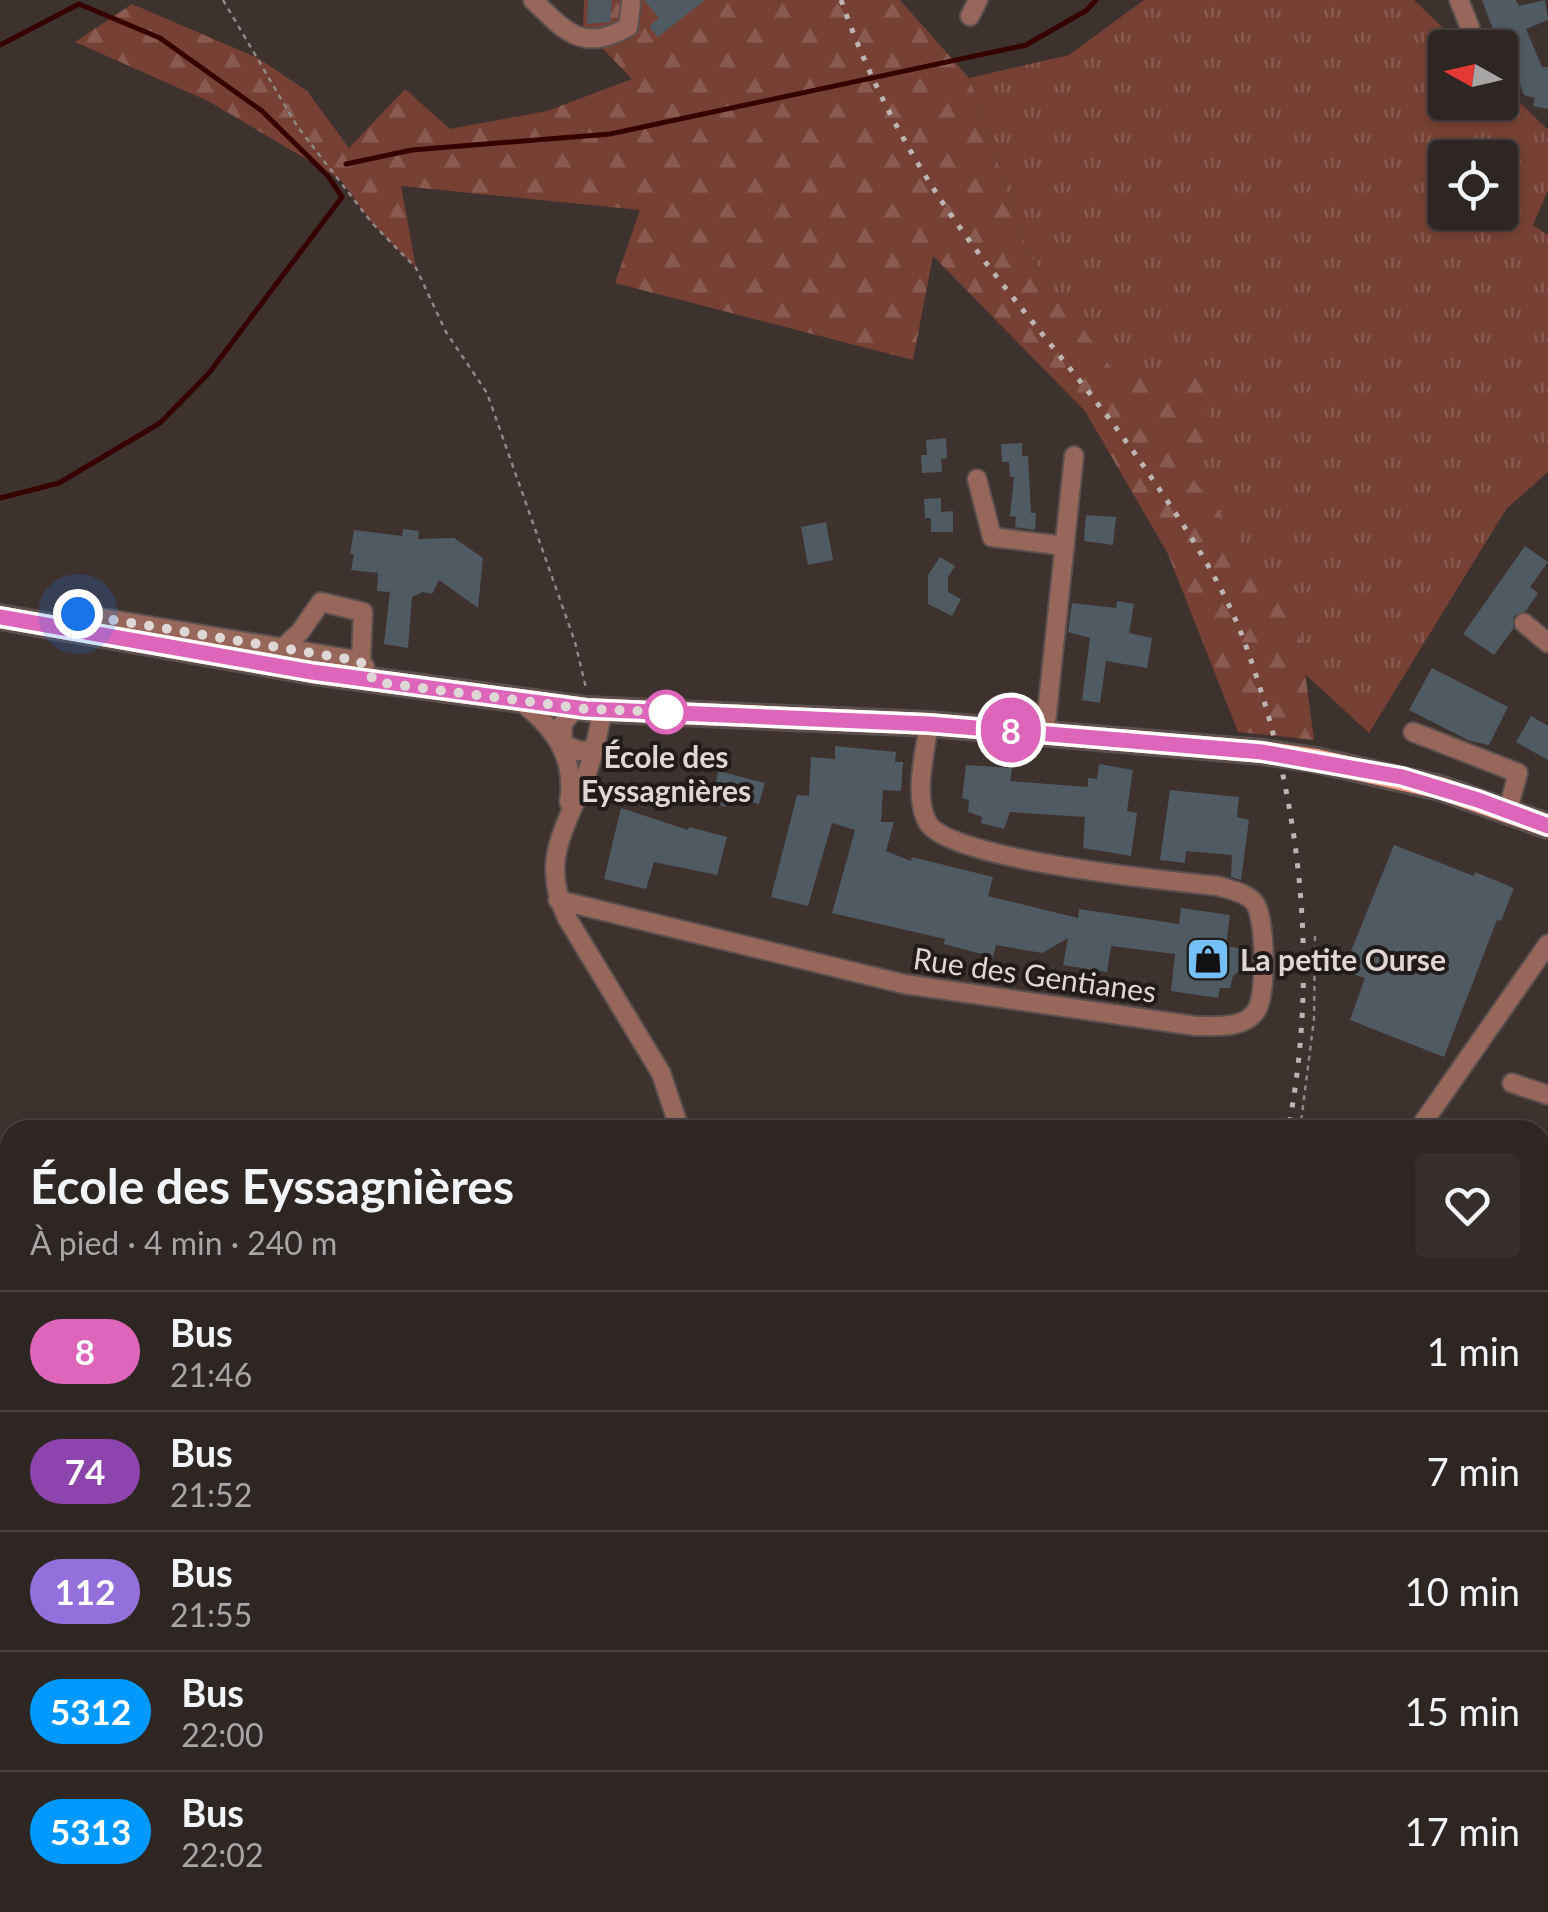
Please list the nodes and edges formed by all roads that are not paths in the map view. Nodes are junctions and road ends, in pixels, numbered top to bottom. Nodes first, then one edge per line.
1 (533, 0) edge
2 (1460, 0) edge
3 (632, 4) dead end
4 (1470, 28) dead end
5 (1074, 456) dead end
6 (976, 479) dead end
7 (1064, 546) junction
8 (0, 617) edge
9 (1524, 623) dead end
10 (1548, 643) edge
11 (274, 657) junction
12 (360, 661) junction
13 (375, 682) junction
14 (520, 702) junction
15 (588, 709) junction
16 (929, 724) junction
17 (1046, 732) junction
18 (1413, 732) dead end
19 (562, 744) junction
20 (593, 750) junction
21 (1508, 810) junction
22 (567, 816) junction
23 (1548, 826) edge
24 (558, 900) junction
25 (1548, 944) edge
26 (1512, 1083) dead end
27 (1548, 1095) edge
28 (677, 1120) edge
29 (1425, 1120) edge

1 - 3 street
2 - 4 street
5 - 7 street
6 - 7 street
7 - 17 street
8 - 11 main road
9 - 10 street
11 - 12 street
11 - 12 street
11 - 13 main road
12 - 13 street
13 - 14 main road
14 - 15 main road
14 - 19 street
15 - 16 main road
15 - 19 street
15 - 20 street
16 - 17 main road
16 - 24 street, Rue des Gentianes
17 - 21 main road, bridge
18 - 21 street
19 - 20 street
19 - 22 street
20 - 22 street
21 - 23 main road
22 - 24 street
24 - 28 street
25 - 29 street
26 - 27 street

